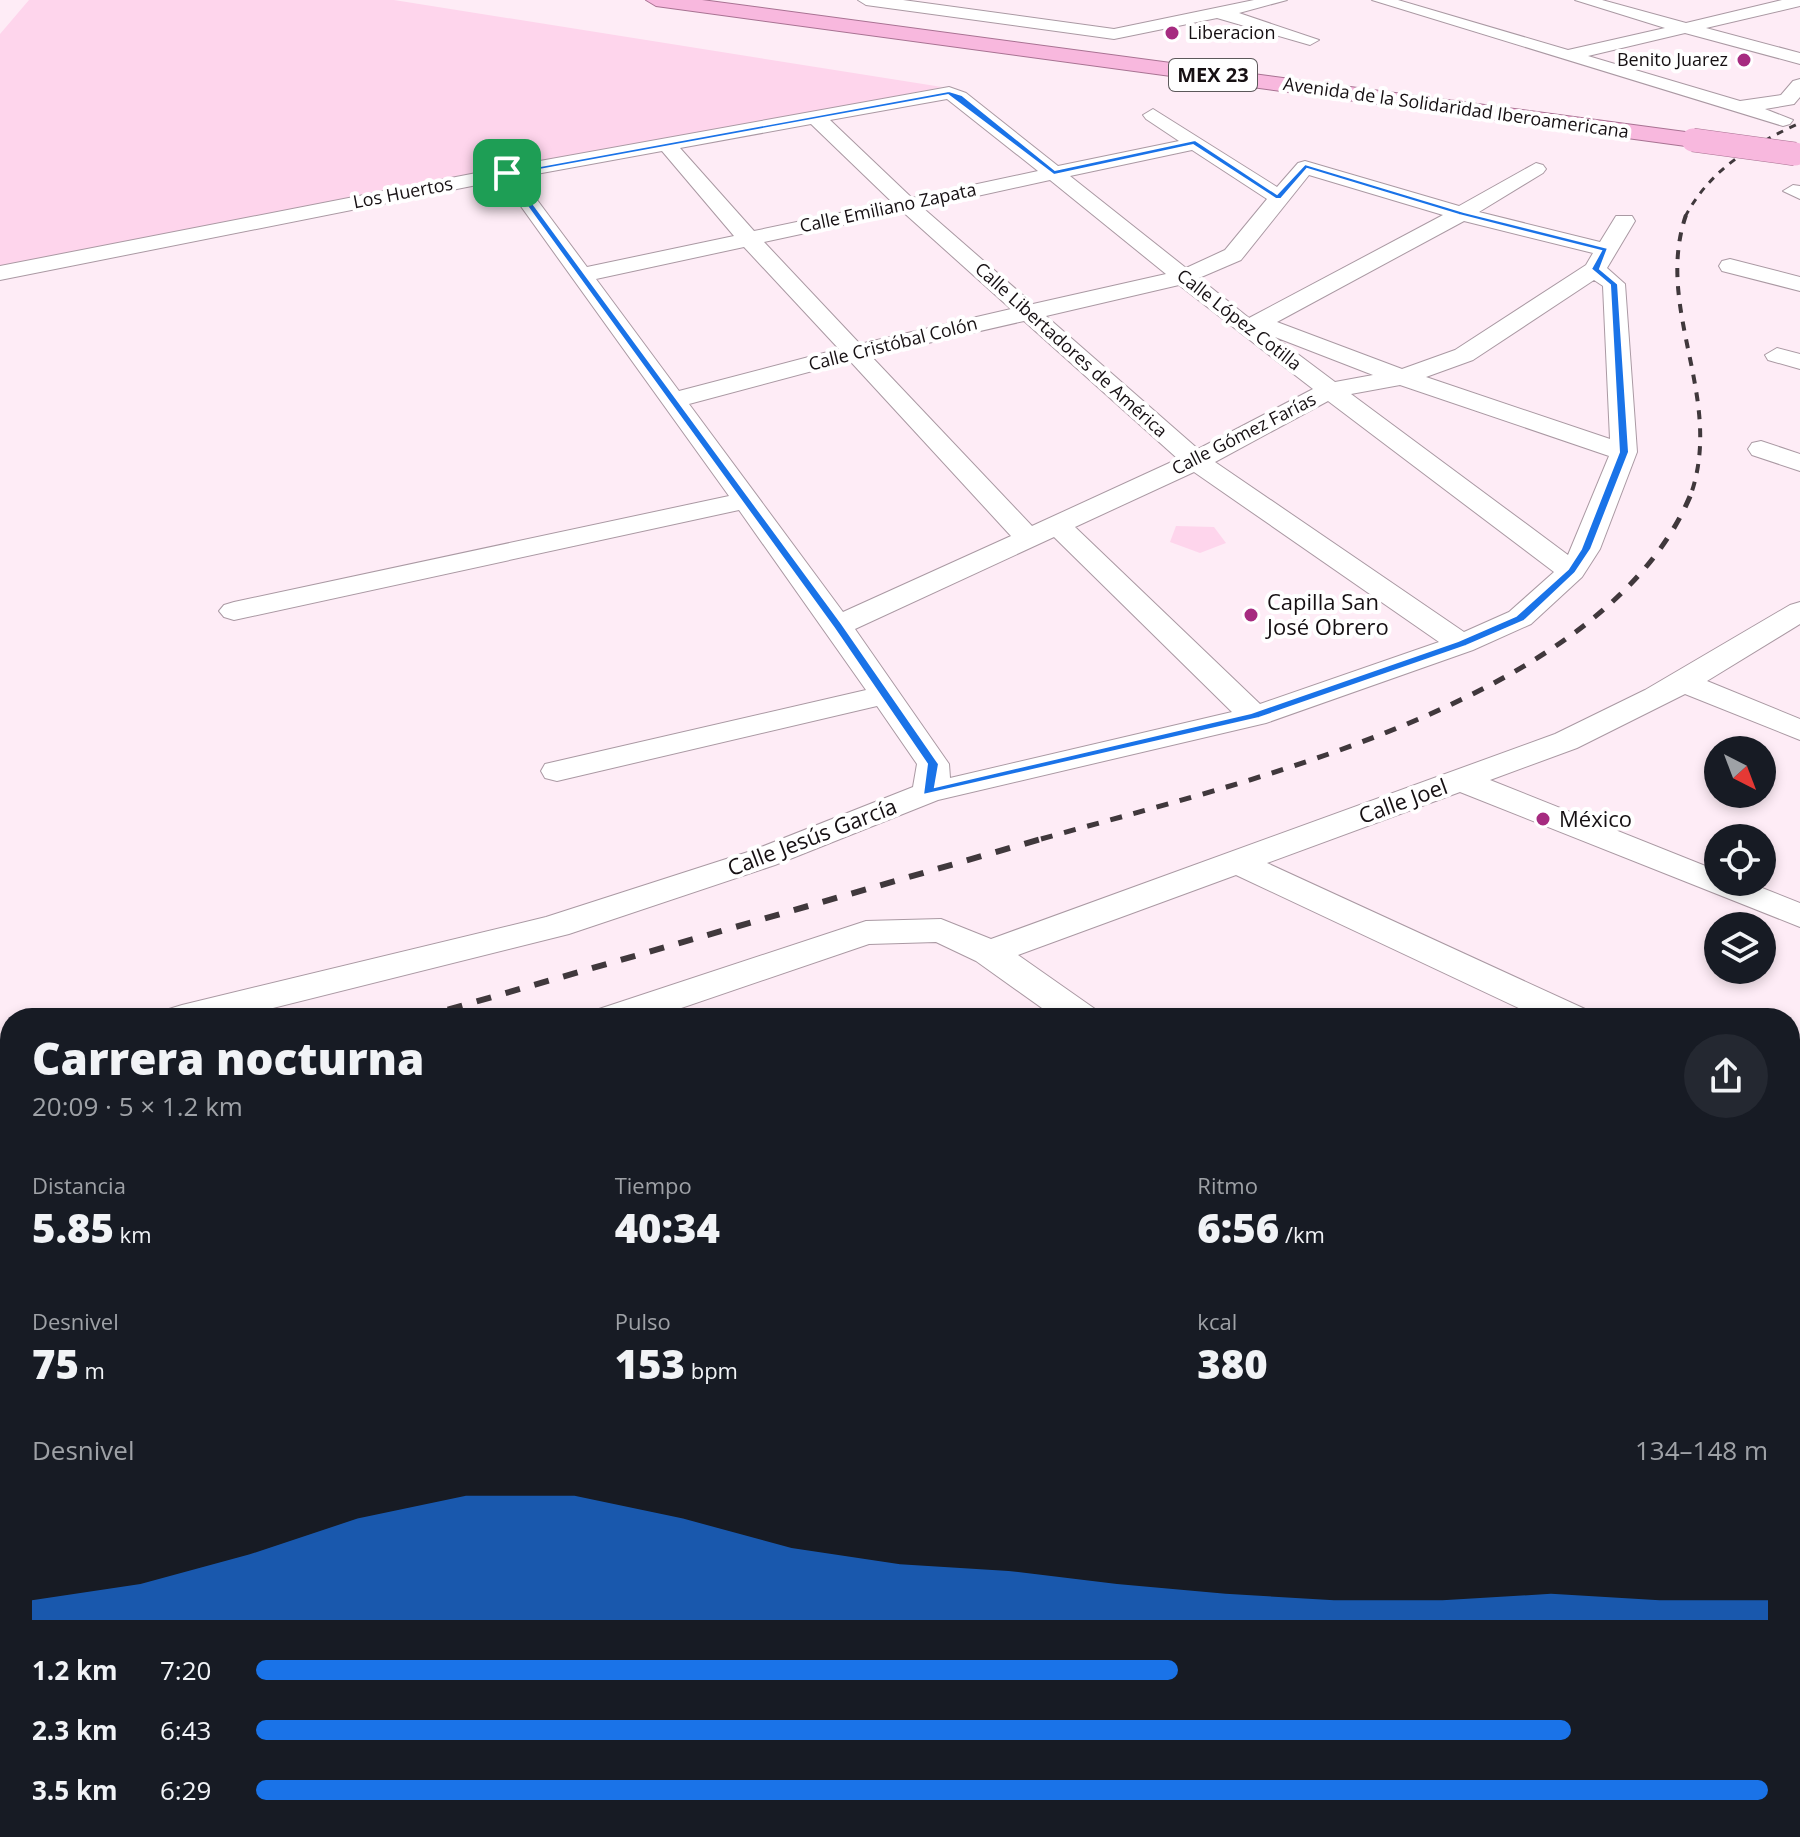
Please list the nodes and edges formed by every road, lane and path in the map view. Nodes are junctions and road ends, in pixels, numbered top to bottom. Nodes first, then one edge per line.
1 (656, 0) edge
2 (866, 0) edge
3 (992, 0) edge
4 (1279, 0) edge
5 (1380, 0) edge
6 (1583, 0) edge
7 (1794, 2) edge
8 (1182, 3) dead end
9 (948, 12) junction
10 (1217, 13) junction
11 (1685, 30) junction
12 (1310, 40) dead end
13 (1569, 55) junction
14 (1800, 59) edge
15 (1800, 85) edge
16 (949, 93) joint
17 (1742, 106) junction
18 (1153, 115) dead end
19 (815, 117) junction
20 (1783, 120) dead end
21 (1195, 143) junction
22 (668, 146) junction
23 (1797, 154) edge
24 (1536, 169) dead end
25 (507, 173) junction
26 (1054, 173) junction
27 (1278, 197) junction
28 (906, 204) junction
29 (1461, 214) junction
30 (1624, 221) dead end
31 (749, 239) junction
32 (1600, 260) junction
33 (1730, 266) dead end
34 (0, 273) edge
35 (582, 275) junction
36 (1184, 277) junction
37 (1800, 284) edge
38 (1028, 311) junction
39 (1252, 325) junction
40 (856, 352) junction
41 (1402, 377) junction
42 (1330, 390) junction
43 (674, 400) junction
44 (1761, 449) dead end
45 (1624, 452) junction
46 (1196, 461) junction
47 (1800, 463) edge
48 (744, 501) junction
49 (1056, 524) junction
50 (1027, 537) junction
51 (1572, 571) junction
52 (234, 611) dead end
53 (1800, 611) edge
54 (838, 626) junction
55 (1462, 644) junction
56 (1686, 683) junction
57 (884, 695) junction
58 (1255, 716) junction
59 (1800, 730) edge
60 (557, 771) dead end
61 (1460, 780) junction
62 (927, 793) junction
63 (1237, 862) junction
64 (1800, 916) edge
65 (974, 944) junction
66 (223, 1008) edge
67 (642, 1008) edge
68 (1067, 1008) edge
69 (1551, 1008) edge

1 - 23 highway, Avenida de la Solidaridad Iberoamericana / MEX 23, bridge
2 - 9 street
3 - 9 street
4 - 10 street
5 - 13 street
6 - 11 street
7 - 11 street
8 - 10 street
9 - 10 street
10 - 12 street
11 - 13 street
11 - 14 street
13 - 17 street
15 - 17 street
16 - 19 street, Los Huertos
16 - 26 street, Calle López Cotilla
17 - 20 street
18 - 21 street
19 - 22 street, Los Huertos
19 - 28 street, Calle Libertadores de América
21 - 26 street, Calle Emiliano Zapata
21 - 27 street
22 - 25 street, Los Huertos
22 - 31 street
24 - 29 street
25 - 34 street, Los Huertos
25 - 35 street
26 - 28 street, Calle Emiliano Zapata
26 - 36 street, Calle López Cotilla
27 - 29 street, Calle Cristóbal Colón
27 - 36 street, Calle Cristóbal Colón
28 - 31 street, Calle Emiliano Zapata
28 - 38 street, Calle Libertadores de América
29 - 32 street
29 - 39 street
30 - 32 street, Calle Gómez Farías
31 - 35 street, Calle Emiliano Zapata
31 - 40 street
32 - 41 street, Calle Gómez Farías
32 - 45 street, Calle Jesús García
33 - 37 street
35 - 43 street
36 - 38 street, Calle Cristóbal Colón
36 - 39 street, Calle López Cotilla
38 - 40 street, Calle Cristóbal Colón
38 - 46 street, Calle Libertadores de América
39 - 41 street
39 - 42 street, Calle López Cotilla
40 - 43 street, Calle Cristóbal Colón
40 - 50 street
41 - 42 street, Calle Gómez Farías
41 - 45 street
42 - 46 street, Calle Gómez Farías
42 - 51 street, Calle López Cotilla
43 - 48 street
44 - 47 street
45 - 51 street, Calle Jesús García
46 - 49 street, Calle Gómez Farías
46 - 55 street, Calle Libertadores de América
48 - 52 street
48 - 54 street
49 - 50 street, Calle Gómez Farías
49 - 58 street
50 - 54 street, Calle Gómez Farías
51 - 55 street, Calle Jesús García
53 - 56 street, Calle Joel
54 - 57 street
55 - 58 street, Calle Jesús García
56 - 59 street
56 - 61 street, Calle Joel
57 - 60 street
57 - 62 street
58 - 62 street, Calle Jesús García
61 - 63 street, Calle Joel
61 - 64 street
62 - 66 street, Calle Jesús García
63 - 65 street, Calle Joel
63 - 69 street
65 - 67 street
65 - 68 street

